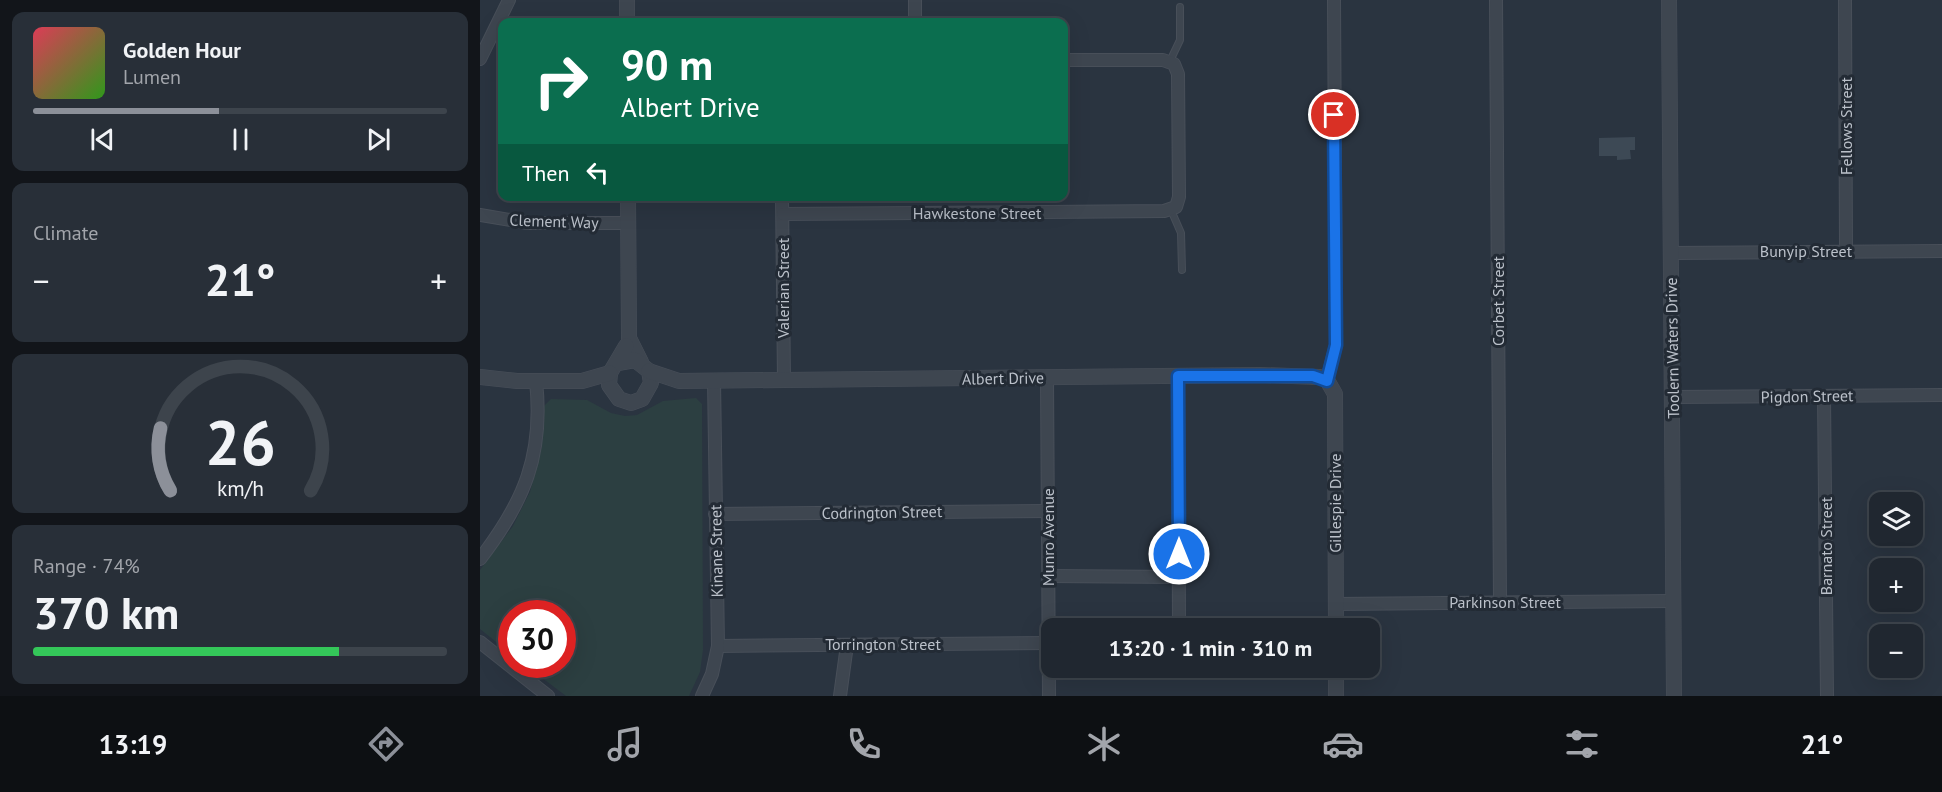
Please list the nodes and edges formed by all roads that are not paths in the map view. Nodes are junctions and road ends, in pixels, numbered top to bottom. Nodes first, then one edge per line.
1 (509, 0) edge
2 (627, 0) edge
3 (915, 0) edge
4 (1334, 0) edge
5 (1496, 0) edge
6 (1669, 0) edge
7 (1845, 0) edge
8 (1180, 7) dead end
9 (500, 18) edge
10 (627, 18) edge
11 (915, 18) edge
12 (498, 22) edge
13 (480, 59) edge
14 (1068, 60) edge
15 (1170, 61) junction
16 (628, 201) edge
17 (783, 201) edge
18 (1171, 210) junction
19 (783, 214) junction
20 (480, 215) edge
21 (628, 223) junction
22 (1942, 250) edge
23 (1846, 251) junction
24 (1671, 253) junction
25 (1182, 270) dead end
26 (627, 342) junction
27 (645, 367) junction
28 (614, 368) junction
29 (480, 376) edge
30 (1178, 376) junction
31 (1047, 377) junction
32 (714, 380) junction
33 (784, 380) junction
34 (536, 381) junction
35 (582, 381) junction
36 (678, 381) junction
37 (1327, 381) junction
38 (648, 392) junction
39 (612, 393) junction
40 (1942, 395) edge
41 (1824, 396) junction
42 (1672, 397) junction
43 (1048, 511) junction
44 (715, 514) junction
45 (480, 559) edge
46 (1048, 576) junction
47 (1179, 577) junction
48 (1674, 601) junction
49 (1500, 602) junction
50 (1336, 603) junction
51 (1049, 618) edge
52 (1179, 618) edge
53 (1336, 618) edge
54 (480, 642) edge
55 (1041, 643) edge
56 (847, 645) junction
57 (718, 646) junction
58 (1049, 678) edge
59 (1336, 678) edge
60 (548, 696) edge
61 (702, 696) edge
62 (840, 696) edge
63 (1049, 696) edge
64 (1336, 696) edge
65 (1674, 696) edge
66 (1827, 696) edge

1 - 9 street
2 - 10 street
3 - 11 street
4 - 37 street
5 - 49 street, Corbet Street
6 - 24 street, Toolern Waters Drive
7 - 23 street, Fellows Street
8 - 15 lane
12 - 13 street
14 - 15 street
15 - 18 street
16 - 21 street
17 - 19 street, Valerian Street
18 - 19 street, Hawkestone Street
18 - 25 lane
19 - 33 street, Valerian Street
20 - 21 street, Clement Way
21 - 26 street
22 - 23 street, Bunyip Street
23 - 24 street, Bunyip Street
24 - 42 street, Toolern Waters Drive
26 - 27 street
26 - 28 street
27 - 28 street
27 - 36 street, Albert Drive
27 - 38 street
28 - 35 street
28 - 39 street
29 - 34 street
30 - 31 street, Albert Drive
30 - 37 street, Albert Drive
30 - 47 street
31 - 33 street, Albert Drive
31 - 43 street, Munro Avenue
32 - 33 street, Albert Drive
32 - 36 street, Albert Drive
32 - 44 street, Kinane Street
34 - 35 street
34 - 45 street
35 - 39 street
36 - 38 street, Albert Drive
37 - 50 street, Gillespie Drive
38 - 39 street
40 - 41 street, Pigdon Street
41 - 42 street, Pigdon Street
41 - 66 street, Barnato Street
42 - 48 street, Toolern Waters Drive
43 - 44 street, Codrington Street
43 - 46 street, Munro Avenue
44 - 57 street, Kinane Street
46 - 47 street
46 - 51 street, Munro Avenue
47 - 52 street
48 - 49 street, Parkinson Street
48 - 65 street, Toolern Waters Drive
49 - 50 street, Parkinson Street
50 - 53 street, Gillespie Drive
54 - 60 street
55 - 56 street, Torrington Street
56 - 57 street, Torrington Street
56 - 62 street
57 - 61 street, Kinane Street
58 - 63 street, Munro Avenue
59 - 64 street

